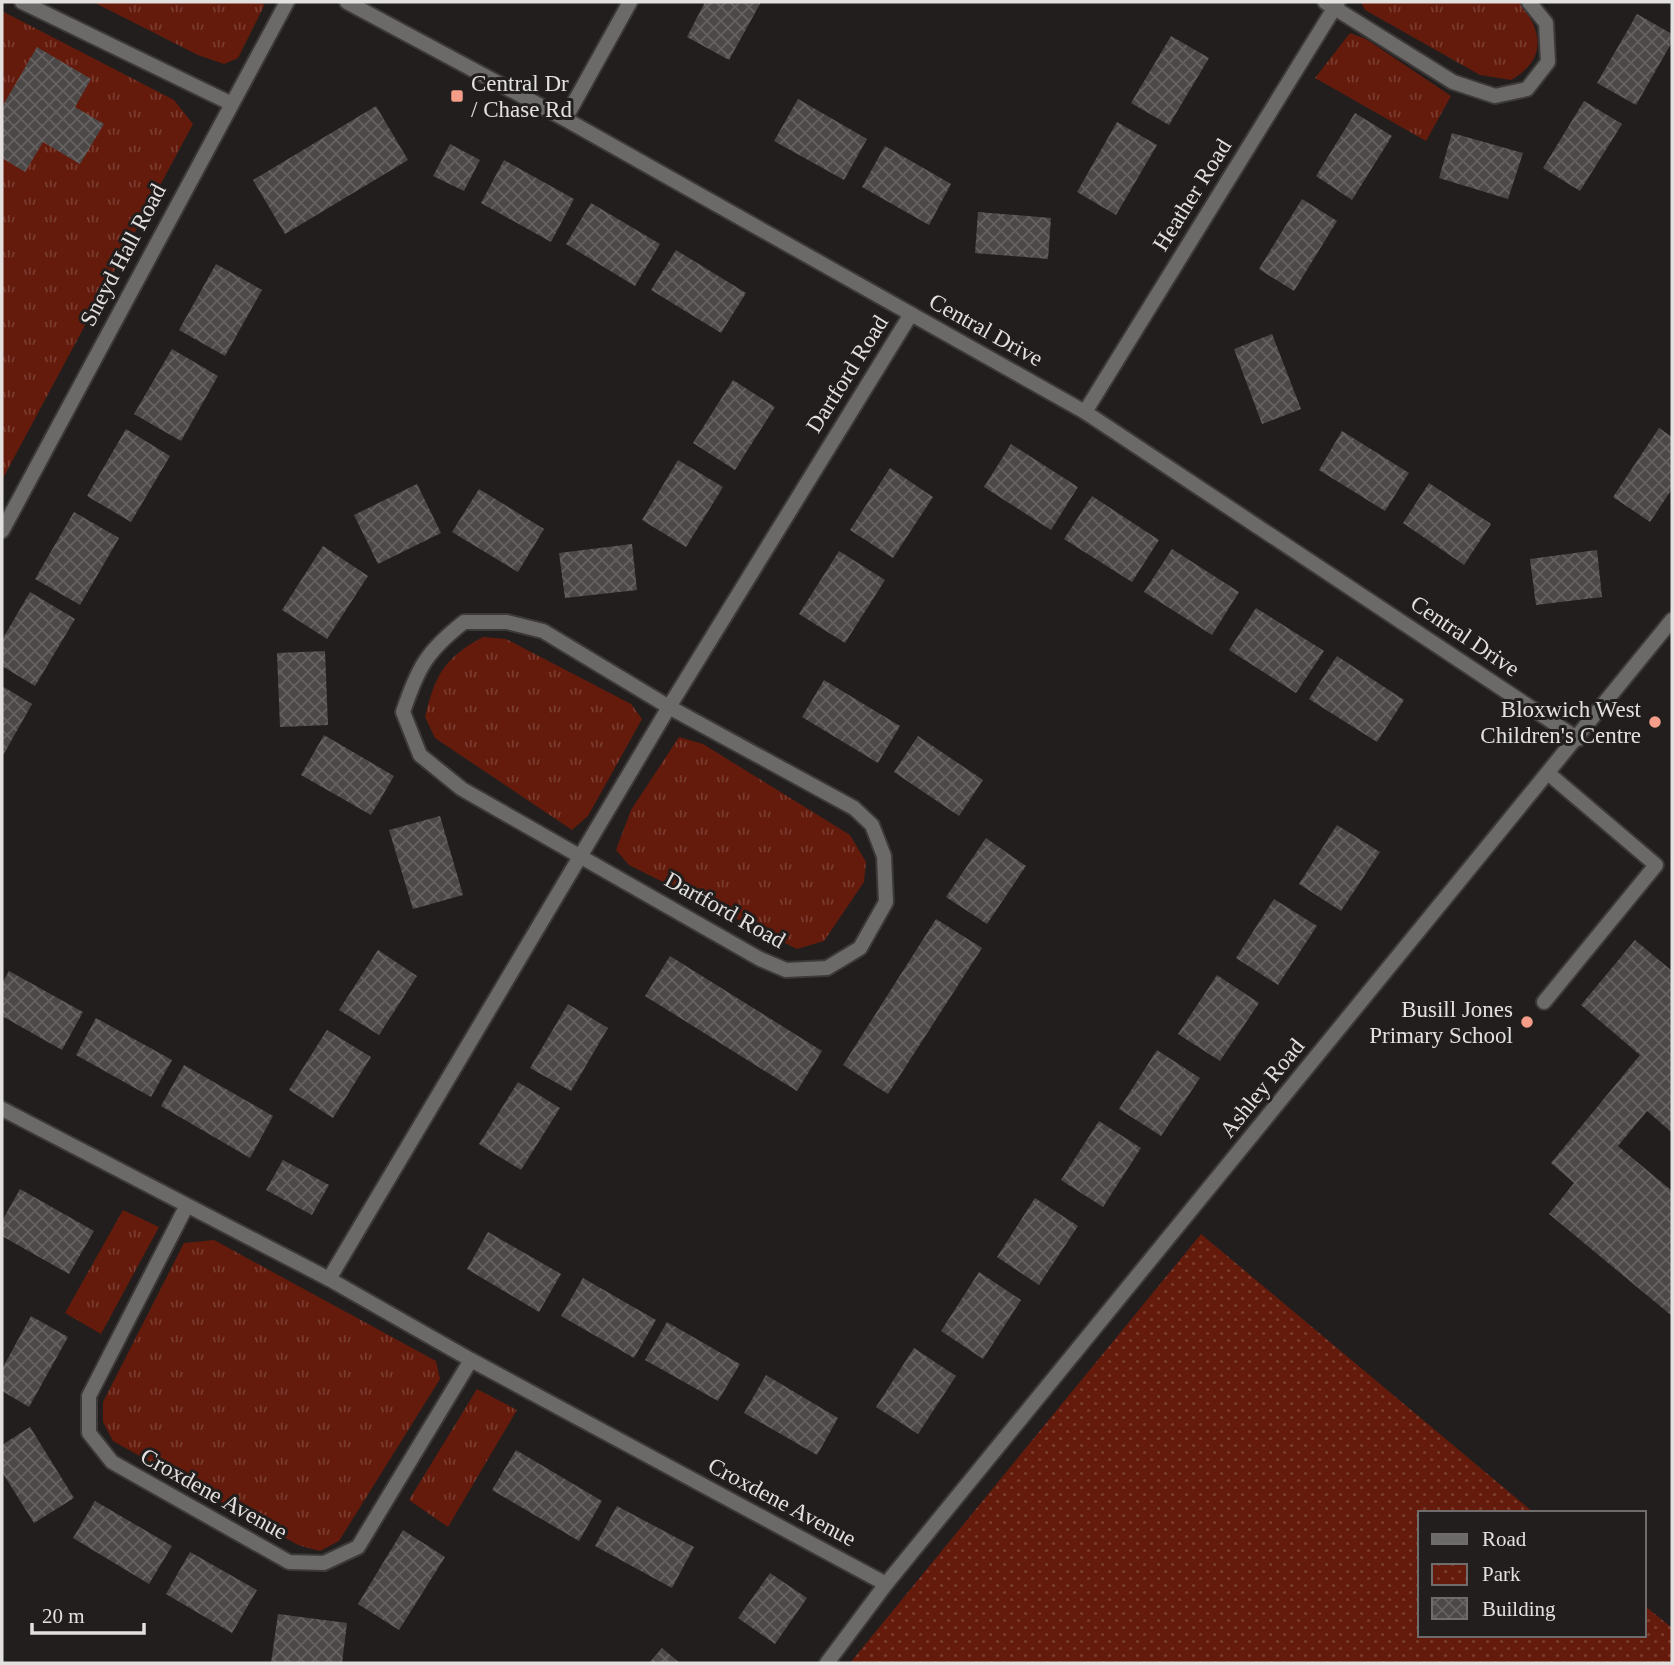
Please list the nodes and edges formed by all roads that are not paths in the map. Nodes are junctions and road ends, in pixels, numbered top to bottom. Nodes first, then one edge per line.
1 (22, 2) edge
2 (287, 2) edge
3 (347, 2) edge
4 (630, 2) edge
5 (1530, 2) edge
6 (1332, 4) edge
7 (230, 103) junction
8 (565, 119) junction
9 (911, 314) junction
10 (1084, 412) junction
11 (2, 531) edge
12 (1672, 620) edge
13 (669, 707) junction
14 (1578, 738) junction
15 (1549, 774) junction
16 (581, 855) junction
17 (1544, 1002) dead end
18 (2, 1109) edge
19 (186, 1207) junction
20 (329, 1279) junction
21 (471, 1360) junction
22 (886, 1584) junction
23 (827, 1663) edge

1 - 7 street
2 - 7 street, Sneyd Hall Road
3 - 8 street, Central Drive
4 - 8 street
5 - 6 street
6 - 10 street, Heather Road
7 - 11 street, Sneyd Hall Road
8 - 9 street, Central Drive
9 - 10 street, Central Drive
9 - 13 street, Dartford Road
10 - 14 street, Central Drive
12 - 14 street, Ashley Road
13 - 16 street, Dartford Road
13 - 16 street, Dartford Road
13 - 16 street, Dartford Road
14 - 15 street, Ashley Road
15 - 17 street
15 - 22 street, Ashley Road
16 - 20 street, Dartford Road
18 - 19 street, Croxdene Avenue
19 - 20 street, Croxdene Avenue
19 - 21 street, Croxdene Avenue
20 - 21 street, Croxdene Avenue
21 - 22 street, Croxdene Avenue
22 - 23 street, Ashley Road

